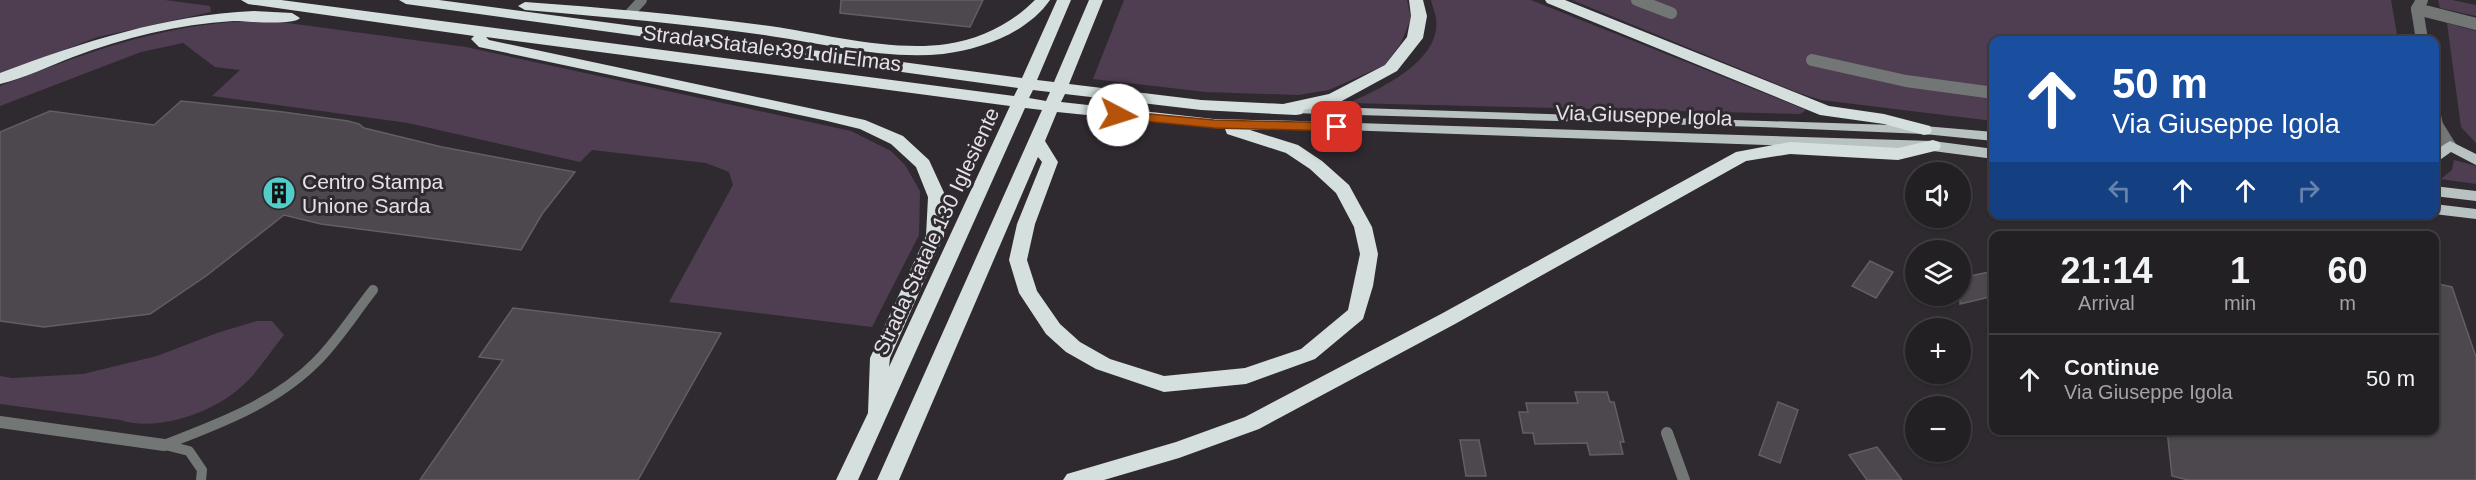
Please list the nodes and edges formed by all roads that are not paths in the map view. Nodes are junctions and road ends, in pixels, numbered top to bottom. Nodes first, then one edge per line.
1 (248, 0) edge
2 (406, 0) edge
3 (642, 0) edge
4 (1043, 0) edge
5 (1064, 0) edge
6 (1096, 0) edge
7 (1109, 0) edge
8 (1416, 0) edge
9 (1552, 0) edge
10 (1637, 0) edge
11 (2420, 4) edge
12 (483, 10) junction
13 (1671, 13) dead end
14 (630, 14) junction
15 (349, 15) junction
16 (2476, 24) edge
17 (470, 29) junction
18 (1081, 36) junction
19 (2422, 36) edge
20 (1812, 60) dead end
21 (0, 79) edge
22 (1989, 92) edge
23 (1290, 115) junction
24 (1214, 124) junction
25 (2439, 127) edge
26 (1928, 138) junction
27 (1989, 138) edge
28 (1037, 141) junction
29 (2439, 146) edge
30 (2450, 146) junction
31 (1989, 153) edge
32 (2439, 155) edge
33 (2476, 160) edge
34 (2439, 192) edge
35 (2476, 196) edge
36 (2439, 210) edge
37 (2476, 214) edge
38 (373, 290) dead end
39 (877, 412) junction
40 (0, 422) edge
41 (1667, 433) dead end
42 (164, 445) junction
43 (201, 480) edge
44 (847, 480) edge
45 (888, 480) edge
46 (1074, 480) edge
47 (1684, 480) edge

1 - 15 highway, Strada Statale 391 di Elmas
2 - 12 highway, Strada Statale 391 di Elmas
3 - 14 lane
4 - 14 highway
5 - 39 highway, Strada Statale 130 Iglesiente
6 - 18 highway
7 - 18 highway
8 - 23 highway
9 - 26 highway
10 - 13 street
11 - 16 street
11 - 19 street
12 - 14 highway
12 - 23 highway, Strada Statale 391 di Elmas
15 - 17 highway, Strada Statale 391 di Elmas
15 - 21 highway
17 - 24 highway, Strada Statale 391 di Elmas
17 - 39 highway
18 - 28 highway
20 - 22 street
23 - 24 highway, Strada Statale 391 di Elmas
23 - 26 main road, Via Giuseppe Igola
24 - 28 highway
25 - 30 street
26 - 27 main road, Via Giuseppe Igola
26 - 31 main road, Via Giuseppe Igola
26 - 46 highway
28 - 45 highway
29 - 30 street
30 - 32 main road
30 - 33 main road
34 - 35 main road
36 - 37 main road
38 - 42 lane
39 - 44 highway, Strada Statale 130 Iglesiente
40 - 42 street
41 - 47 street
42 - 43 lane

